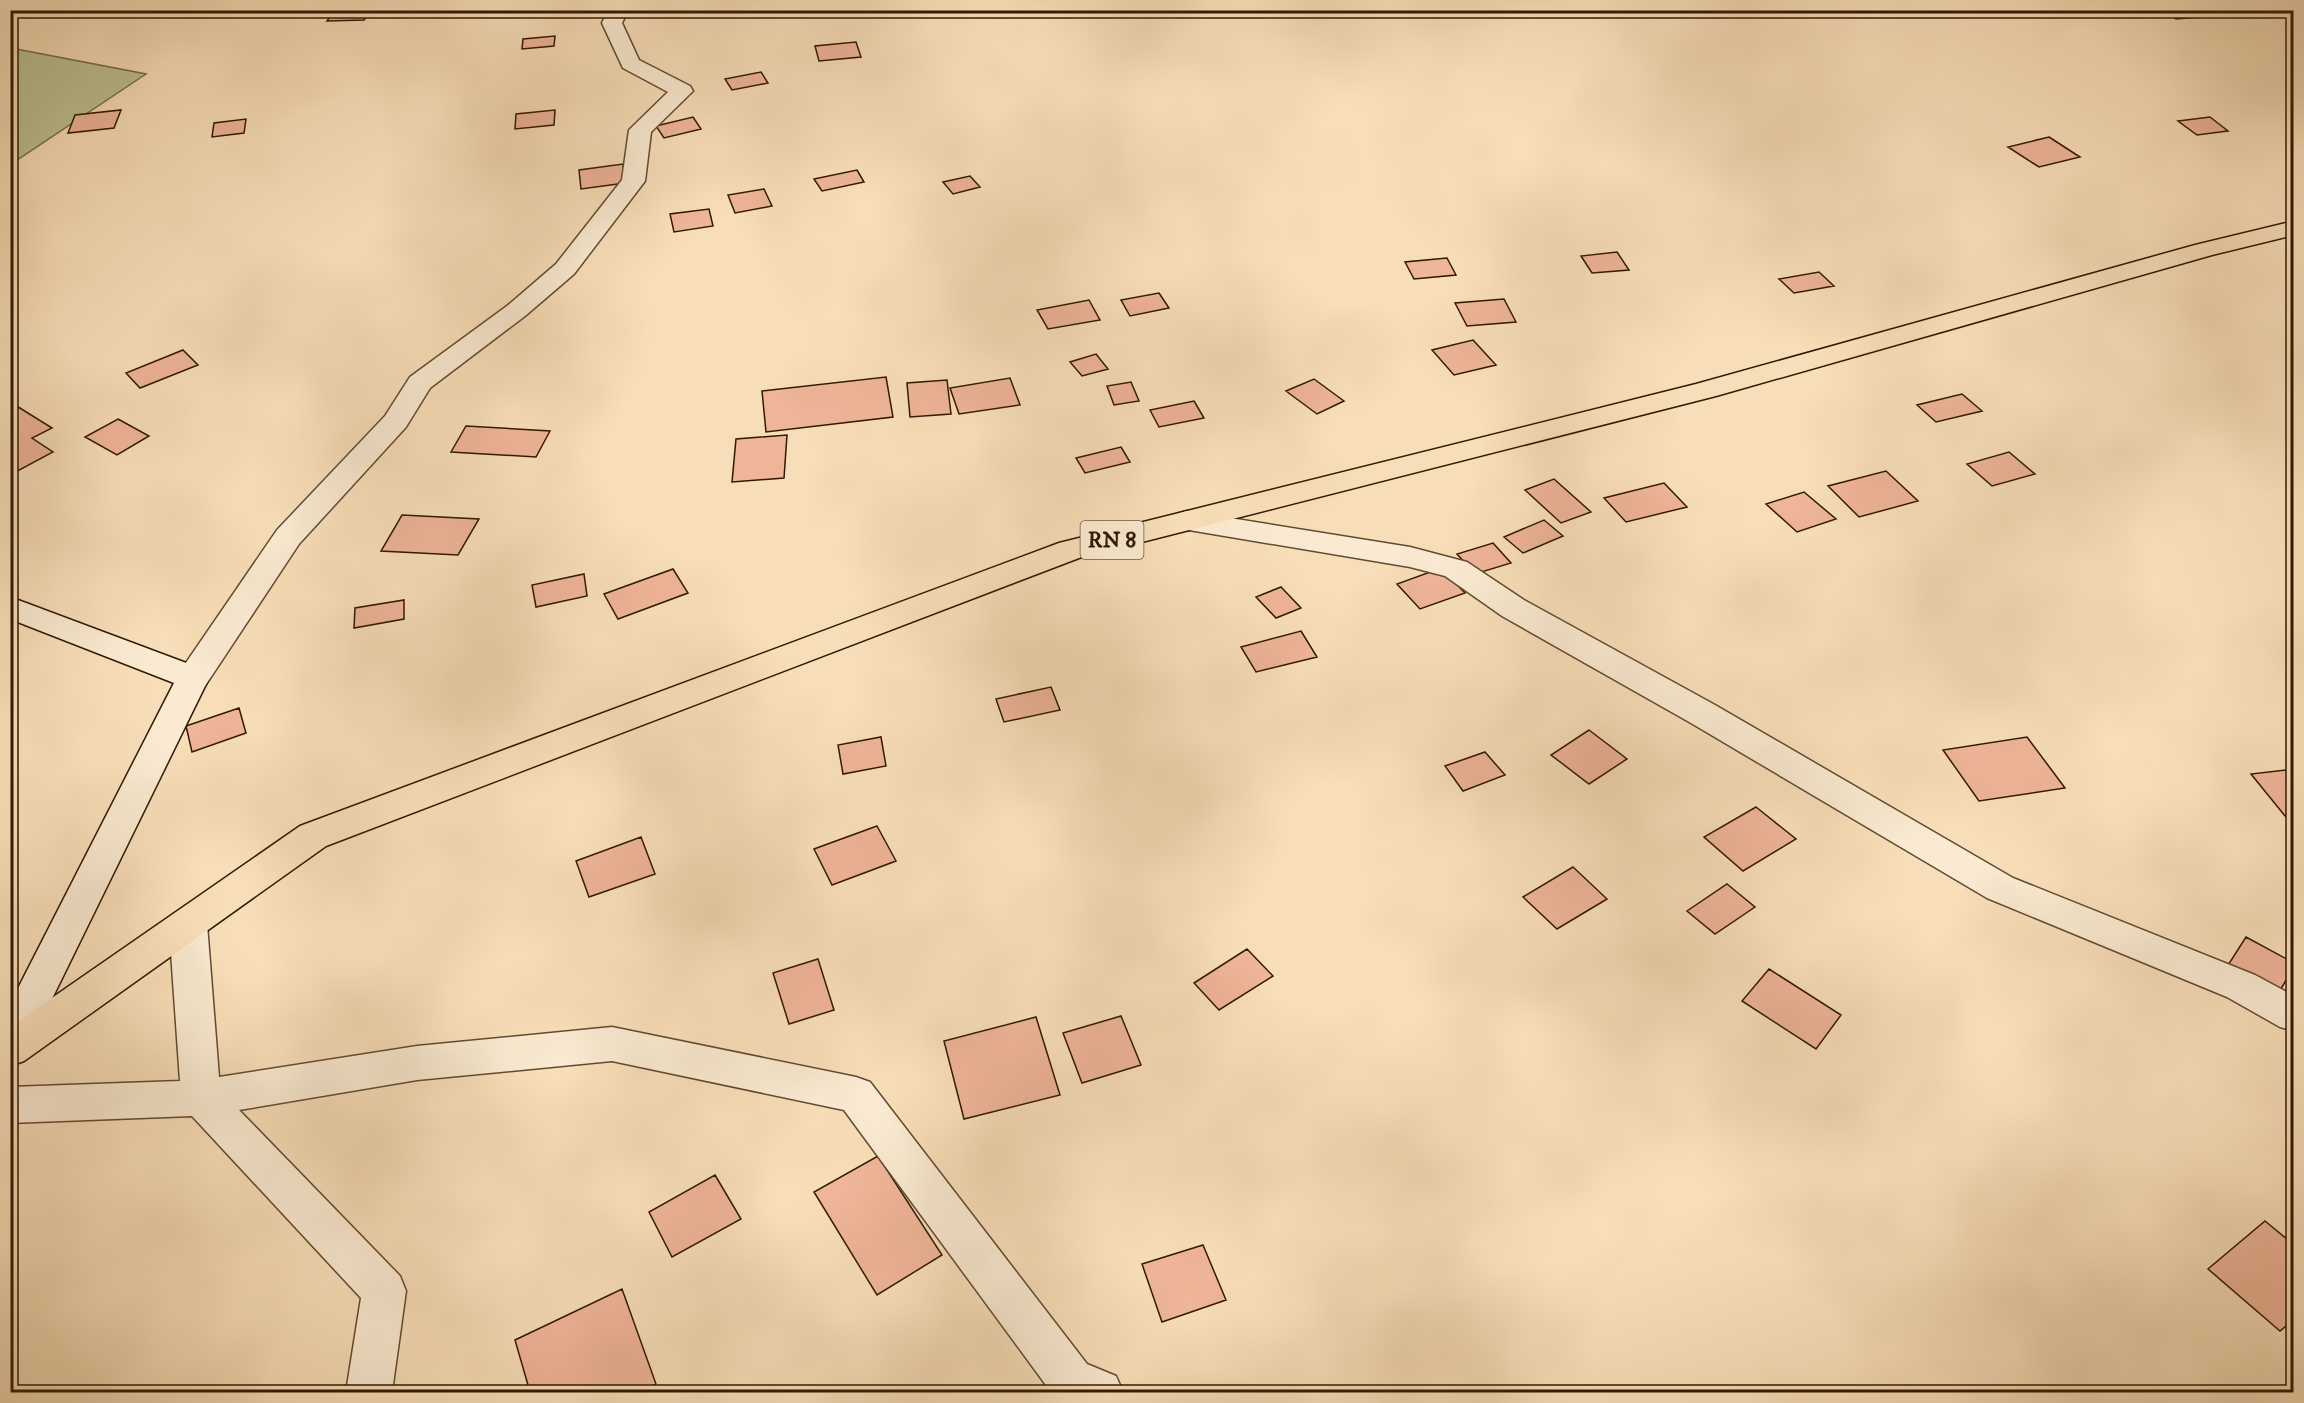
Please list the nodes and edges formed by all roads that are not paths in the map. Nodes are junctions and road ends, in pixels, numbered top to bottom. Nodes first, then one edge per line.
1 (618, 10) edge
2 (2294, 228) edge
3 (1188, 521) junction
4 (10, 607) edge
5 (193, 678) junction
6 (188, 924) junction
7 (2294, 1015) edge
8 (10, 1044) edge
9 (10, 1049) edge
10 (201, 1098) junction
11 (10, 1105) edge
12 (369, 1392) edge
13 (1100, 1392) edge

1 - 5 street
2 - 3 main road, RN 8
3 - 6 main road, RN 8
3 - 7 street
4 - 5 street
5 - 8 street
6 - 9 main road, RN 8
6 - 10 street
10 - 11 street
10 - 12 street
10 - 13 street

